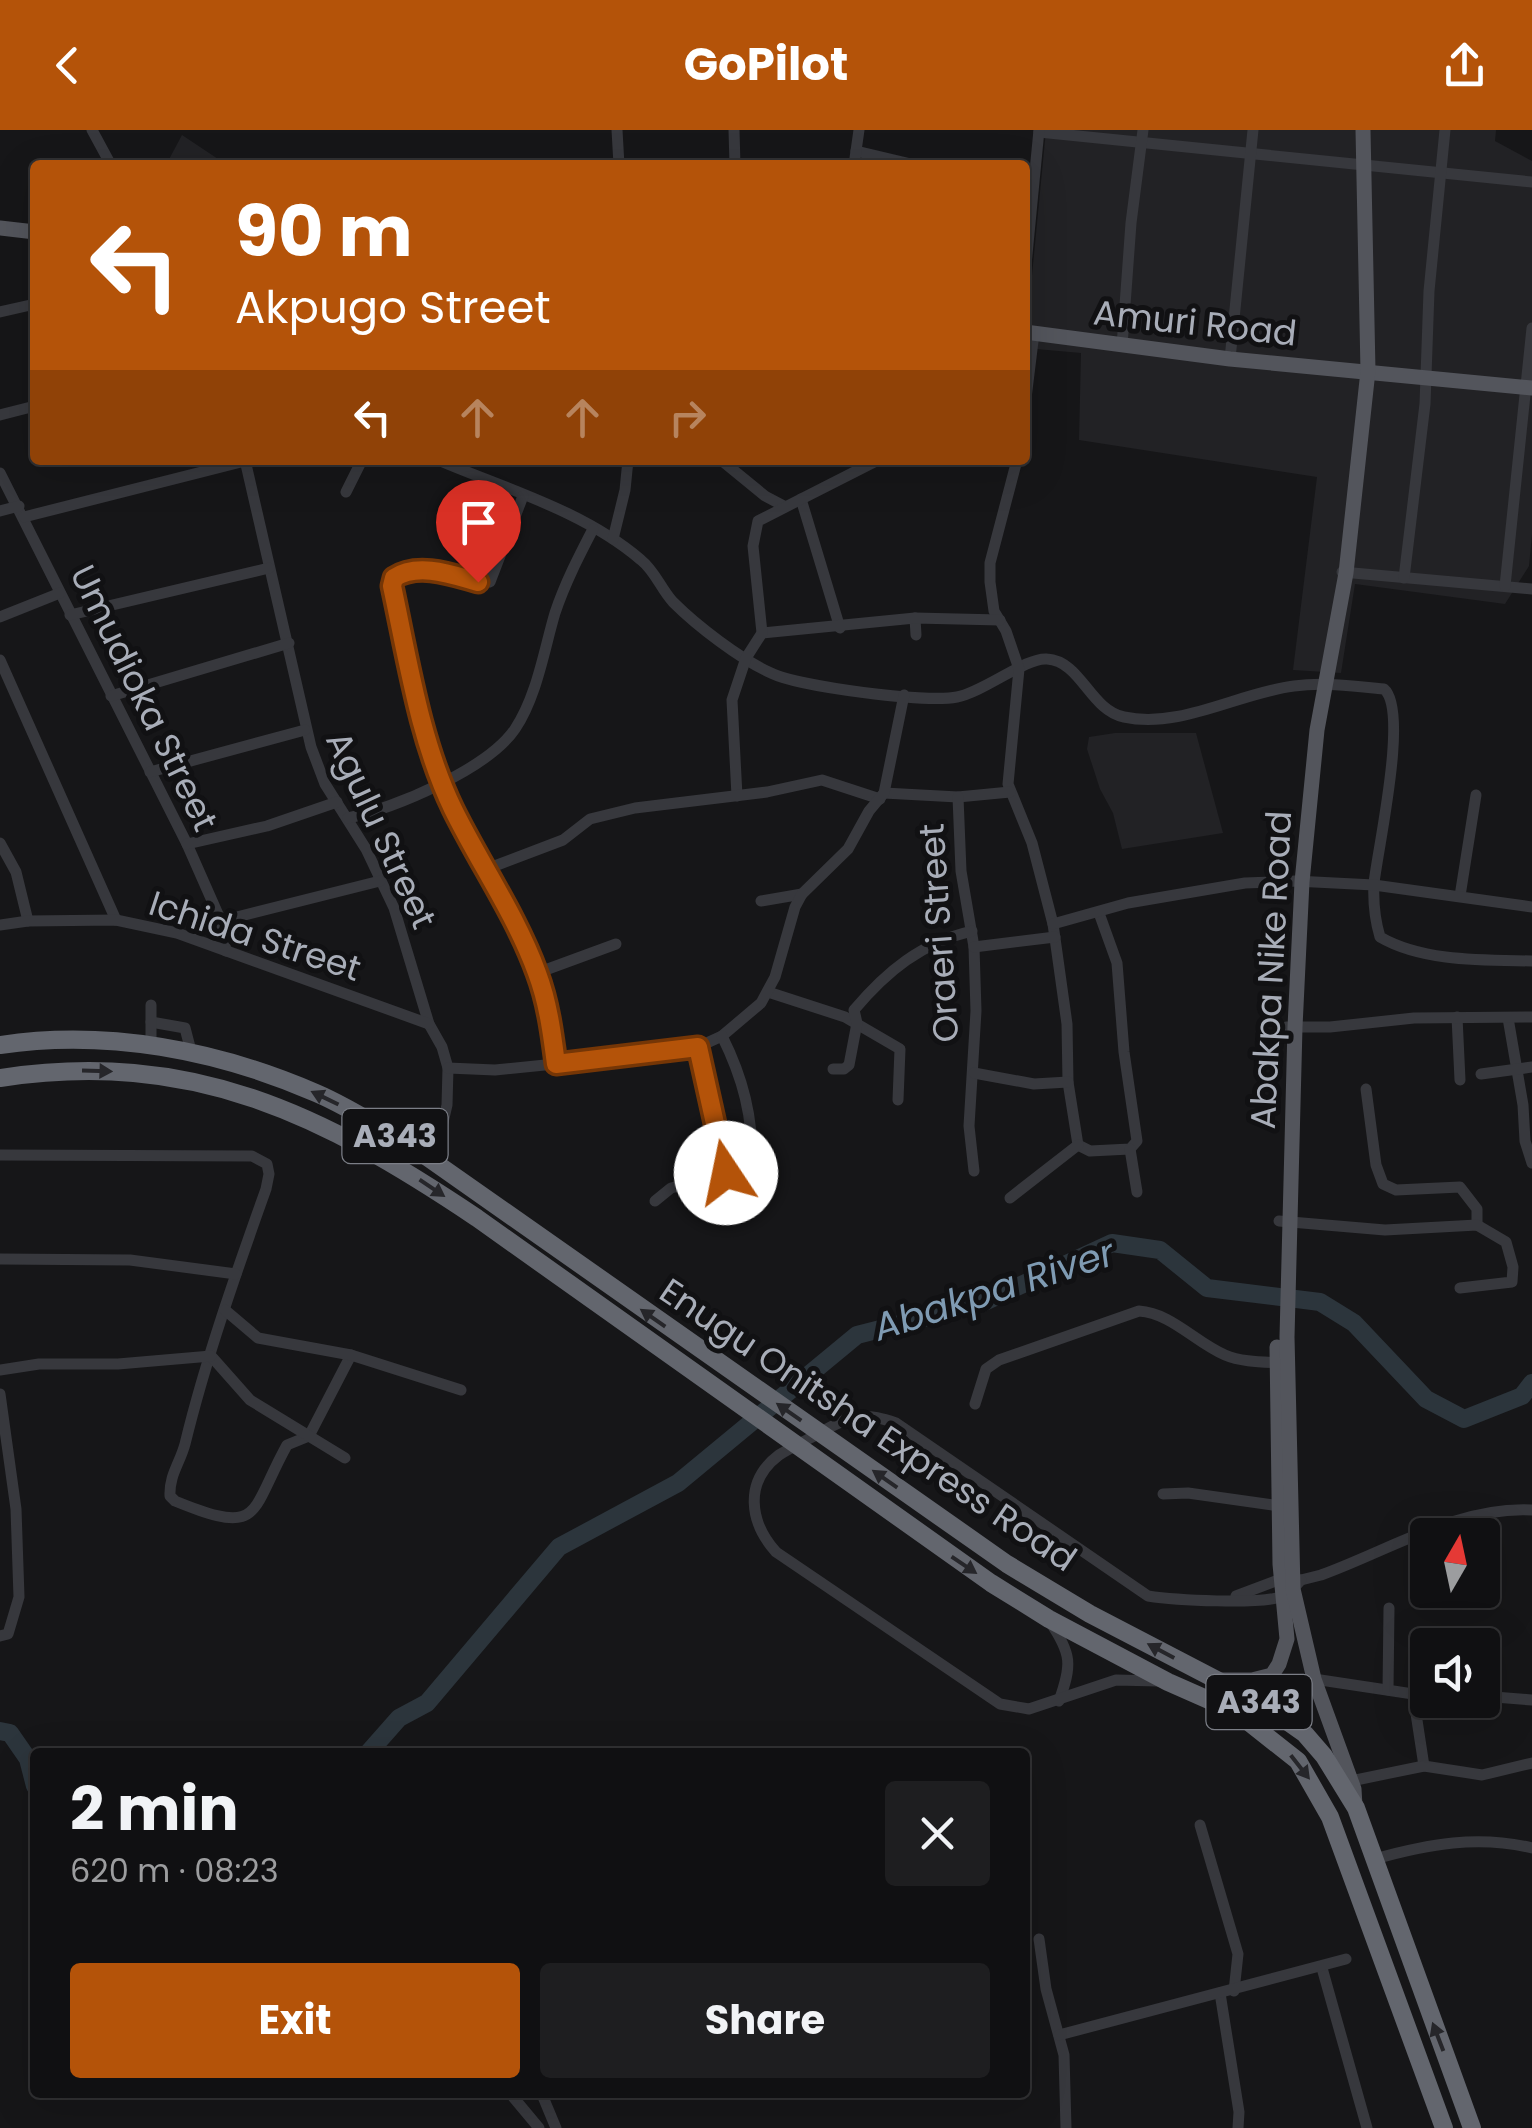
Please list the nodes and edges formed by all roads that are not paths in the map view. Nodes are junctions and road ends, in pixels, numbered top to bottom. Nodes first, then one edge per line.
1 (92, 130) edge
2 (617, 130) edge
3 (734, 130) edge
4 (859, 130) edge
5 (1253, 130) edge
6 (1360, 130) edge
7 (1445, 130) edge
8 (1039, 131) edge
9 (1143, 136) edge
10 (856, 151) junction
11 (1251, 154) junction
12 (108, 160) edge
13 (618, 160) edge
14 (735, 160) edge
15 (855, 160) edge
16 (893, 160) edge
17 (1360, 165) junction
18 (1440, 172) junction
19 (1532, 182) edge
20 (1030, 224) edge
21 (0, 228) edge
22 (30, 231) edge
23 (30, 305) edge
24 (0, 312) edge
25 (1532, 328) edge
26 (1030, 333) edge
27 (1122, 346) junction
28 (1230, 359) junction
29 (1364, 371) junction
30 (1428, 376) junction
31 (1529, 388) edge
32 (30, 407) edge
33 (0, 414) edge
34 (227, 465) edge
35 (246, 465) edge
36 (360, 465) edge
37 (628, 465) edge
38 (727, 465) edge
39 (868, 465) edge
40 (1016, 465) edge
41 (469, 466) edge
42 (0, 473) edge
43 (346, 492) dead end
44 (523, 496) junction
45 (801, 500) junction
46 (784, 506) junction
47 (0, 511) edge
48 (21, 512) junction
49 (594, 529) junction
50 (613, 539) junction
51 (269, 568) junction
52 (1343, 572) junction
53 (1404, 578) junction
54 (1505, 586) junction
55 (1532, 589) edge
56 (60, 593) junction
57 (70, 615) junction
58 (0, 618) edge
59 (915, 618) junction
60 (1000, 620) junction
61 (840, 628) junction
62 (762, 633) junction
63 (916, 635) dead end
64 (288, 643) junction
65 (746, 658) junction
66 (0, 660) edge
67 (1019, 669) junction
68 (1322, 684) junction
69 (904, 695) junction
70 (112, 696) junction
71 (305, 730) junction
72 (150, 772) junction
73 (443, 780) junction
74 (1010, 792) junction
75 (1476, 795) dead end
76 (737, 796) junction
77 (882, 796) junction
78 (958, 797) junction
79 (337, 802) junction
80 (348, 818) junction
81 (0, 843) edge
82 (187, 844) junction
83 (484, 870) junction
84 (380, 881) junction
85 (1298, 882) junction
86 (1374, 885) junction
87 (802, 894) junction
88 (1460, 896) junction
89 (761, 901) dead end
90 (1532, 907) edge
91 (1099, 913) junction
92 (116, 920) junction
93 (28, 921) junction
94 (220, 921) junction
95 (0, 925) edge
96 (972, 931) junction
97 (1054, 931) junction
98 (616, 944) dead end
99 (974, 947) junction
100 (226, 952) junction
101 (1532, 961) edge
102 (537, 973) junction
103 (768, 992) junction
104 (151, 1005) dead end
105 (1532, 1016) edge
106 (1457, 1017) junction
107 (1508, 1018) junction
108 (856, 1020) junction
109 (151, 1022) junction
110 (429, 1024) junction
111 (1290, 1027) junction
112 (722, 1036) junction
113 (151, 1044) junction
114 (0, 1045) edge
115 (698, 1047) junction
116 (191, 1051) junction
117 (556, 1064) junction
118 (1532, 1066) edge
119 (448, 1068) junction
120 (834, 1069) dead end
121 (1518, 1069) junction
122 (974, 1073) junction
123 (1480, 1074) dead end
124 (0, 1078) edge
125 (1460, 1080) dead end
126 (1068, 1082) junction
127 (1366, 1089) dead end
128 (898, 1100) dead end
129 (1078, 1145) junction
130 (1130, 1149) junction
131 (0, 1156) edge
132 (434, 1161) junction
133 (1532, 1163) edge
134 (974, 1171) dead end
135 (726, 1173) junction
136 (1137, 1192) dead end
137 (1010, 1198) dead end
138 (655, 1201) dead end
139 (1284, 1222) junction
140 (1477, 1226) junction
141 (0, 1259) edge
142 (236, 1274) junction
143 (1460, 1288) dead end
144 (226, 1310) junction
145 (351, 1355) junction
146 (211, 1356) junction
147 (1283, 1362) junction
148 (0, 1370) edge
149 (461, 1390) dead end
150 (0, 1394) edge
151 (975, 1404) dead end
152 (308, 1436) junction
153 (345, 1458) dead end
154 (1163, 1494) dead end
155 (1280, 1506) junction
156 (1532, 1510) edge
157 (1289, 1588) junction
158 (1389, 1608) dead end
159 (1049, 1619) junction
160 (0, 1636) edge
161 (1213, 1679) junction
162 (1314, 1679) junction
163 (1168, 1682) junction
164 (1388, 1690) junction
165 (1410, 1694) edge
166 (1500, 1698) edge
167 (1532, 1700) edge
168 (1058, 1701) junction
169 (1417, 1718) edge
170 (1532, 1763) edge
171 (1424, 1766) junction
172 (1351, 1781) junction
173 (1356, 1808) junction
174 (1200, 1824) dead end
175 (1532, 1848) edge
176 (1375, 1859) junction
177 (1039, 1939) dead end
178 (1346, 1959) dead end
179 (1322, 1968) junction
180 (1227, 1992) junction
181 (1059, 2035) junction
182 (514, 2098) edge
183 (544, 2098) edge
184 (539, 2128) edge
185 (556, 2128) edge
186 (1066, 2128) edge
187 (1238, 2128) edge
188 (1366, 2128) edge
189 (1444, 2128) edge
190 (1472, 2128) edge

1 - 12 street
2 - 13 street
3 - 14 street
4 - 10 street
5 - 11 street
6 - 17 main road, Abakpa Nike Road
7 - 18 street
8 - 9 street
8 - 20 street
9 - 11 street
9 - 27 street
10 - 15 street
10 - 16 street
11 - 17 street
11 - 28 street
17 - 18 street
17 - 29 main road, Abakpa Nike Road
18 - 19 street
18 - 30 street
21 - 22 main road
23 - 24 street
25 - 31 street
26 - 27 main road, Amuri Road
27 - 28 main road, Amuri Road
28 - 29 main road, Amuri Road
29 - 30 main road, Amuri Road
29 - 52 main road, Abakpa Nike Road
30 - 31 main road, Amuri Road
30 - 53 street
31 - 54 street
32 - 33 street
34 - 48 street
35 - 51 street, Agulu Street
36 - 43 street
37 - 50 street
38 - 46 street
39 - 45 street
40 - 60 street
41 - 44 street
42 - 48 street, Umudioka Street
44 - 49 street
44 - 73 street
45 - 46 street
45 - 61 street
46 - 62 street
47 - 48 street
48 - 56 street, Umudioka Street
49 - 50 street
49 - 73 street
50 - 65 street
51 - 57 street
51 - 64 street, Agulu Street
52 - 53 street
52 - 68 main road, Abakpa Nike Road
53 - 54 street
54 - 55 street
56 - 57 street, Umudioka Street
56 - 58 street
57 - 70 street, Umudioka Street
59 - 60 street
59 - 61 street
59 - 63 street
60 - 67 street
61 - 62 street
62 - 65 street
64 - 70 street
64 - 71 street, Agulu Street
65 - 69 street
65 - 76 street
66 - 92 street
67 - 68 street
67 - 69 street
67 - 74 street
68 - 85 main road, Abakpa Nike Road
68 - 86 street
69 - 77 street
70 - 72 street, Umudioka Street
71 - 72 street
71 - 79 street, Agulu Street
72 - 82 street, Umudioka Street
73 - 80 street
73 - 83 street
74 - 78 street
74 - 97 street
75 - 88 street
76 - 77 street
76 - 83 street
77 - 78 street
77 - 87 street
78 - 96 street, Oraeri Street
79 - 80 street, Agulu Street
79 - 82 street
80 - 84 street, Agulu Street
81 - 93 street
82 - 94 street, Umudioka Street
83 - 102 street
84 - 94 street
84 - 110 street, Agulu Street
85 - 86 street
85 - 91 street
85 - 111 main road, Abakpa Nike Road
86 - 88 street
86 - 101 street
87 - 89 street
87 - 103 street
88 - 90 street
91 - 97 street
91 - 130 street
92 - 93 street, Ichida Street
92 - 100 street, Ichida Street
93 - 95 street, Ichida Street
94 - 100 street, Umudioka Street
96 - 99 street, Oraeri Street
96 - 108 street
97 - 99 street
97 - 126 street
98 - 102 street
99 - 122 street, Oraeri Street
100 - 110 street, Ichida Street
102 - 117 street
103 - 108 street
103 - 112 street
104 - 109 street
105 - 107 street
106 - 107 street
106 - 111 street
106 - 125 street
107 - 121 street
108 - 120 street
108 - 128 street
109 - 113 street
109 - 116 street
110 - 119 street, Agulu Street
111 - 139 main road, Abakpa Nike Road
112 - 115 street
112 - 135 street
113 - 114 highway, Enugu Onitsha Express Road / A343
113 - 116 highway, Enugu Onitsha Express Road / A343
115 - 117 street
115 - 135 street
132 -> 116 highway, Enugu Onitsha Express Road / A343
117 - 119 street
118 - 121 street
119 - 132 street, Agulu Street
121 - 123 street
121 - 133 street
122 - 126 street
122 - 134 street, Oraeri Street
124 -> 159 highway, Enugu Onitsha Express Road / A343
126 - 129 street
127 - 140 street
129 - 130 street
129 - 137 street
130 - 136 street
131 - 142 street
161 -> 132 highway, Enugu Onitsha Express Road / A343
135 - 138 street
139 - 140 street
139 - 147 main road, Abakpa Nike Road
140 - 143 street
141 - 142 street
142 - 144 street
144 - 145 street
144 - 146 street
145 - 149 street
145 - 152 street
146 - 148 street
146 - 152 street
146 - 152 street
147 - 151 street
147 - 155 main road, Abakpa Nike Road
147 - 157 main road, Abakpa Nike Road
150 - 160 street
152 - 153 street
154 - 155 street
155 - 157 main road, Abakpa Nike Road
156 - 157 street
157 - 161 main road
157 - 162 main road, Abakpa Nike Road
157 - 168 street
158 - 164 street
159 - 163 highway, Enugu Onitsha Express Road / A343
159 - 168 street
161 - 173 highway, Enugu Onitsha Express Road / A343
162 - 164 street
162 - 172 main road, Abakpa Nike Road
163 - 168 street
163 -> 189 highway, Enugu Onitsha Express Road / A343
164 - 165 street
166 - 167 street
169 - 171 street
170 - 171 street
171 - 172 street
172 - 173 main road, Abakpa Nike Road
173 - 176 highway, Enugu Onitsha Express Road / A343
174 - 180 street
175 - 176 street
190 -> 176 highway, Enugu Onitsha Express Road / A343
177 - 181 street
178 - 179 street
179 - 180 street
179 - 188 street
180 - 181 street
180 - 187 street
181 - 186 street
182 - 184 street
183 - 185 street

